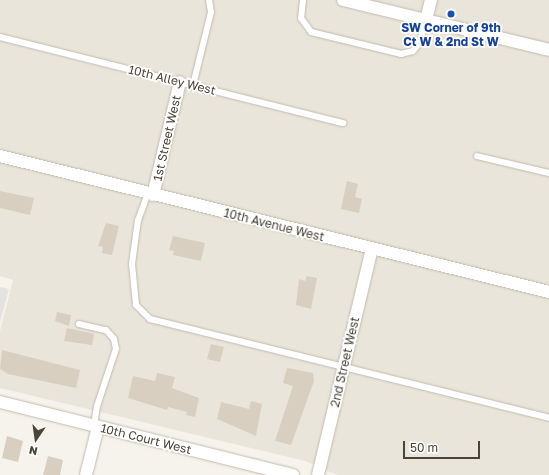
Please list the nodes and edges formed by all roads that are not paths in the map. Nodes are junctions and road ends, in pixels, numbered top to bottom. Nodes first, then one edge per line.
1 (209, 0) edge
2 (303, 0) edge
3 (343, 0) edge
4 (431, 0) edge
5 (426, 20) junction
6 (0, 37) edge
7 (549, 50) edge
8 (180, 82) junction
9 (193, 85) junction
10 (343, 123) dead end
11 (0, 156) edge
12 (477, 156) dead end
13 (549, 173) edge
14 (150, 194) junction
15 (372, 249) junction
16 (549, 292) edge
17 (79, 324) dead end
18 (344, 368) junction
19 (0, 402) edge
20 (549, 418) edge
21 (96, 426) junction
22 (86, 475) edge
23 (293, 475) edge
24 (318, 475) edge

1 - 9 lane
2 - 5 lane
3 - 5 street
4 - 5 street
5 - 7 street
6 - 8 lane, 10th Alley West
8 - 9 lane, 10th Alley West
8 - 14 street, 1st Street West
9 - 10 lane, 10th Alley West
11 - 14 street, 10th Avenue West
12 - 13 lane
14 - 15 street, 10th Avenue West
14 - 18 lane
15 - 16 street, 10th Avenue West
15 - 18 street, 2nd Street West
17 - 21 lane
18 - 20 lane
18 - 24 street, 2nd Street West
19 - 21 street, 10th Court West
21 - 22 street
21 - 23 street, 10th Court West

